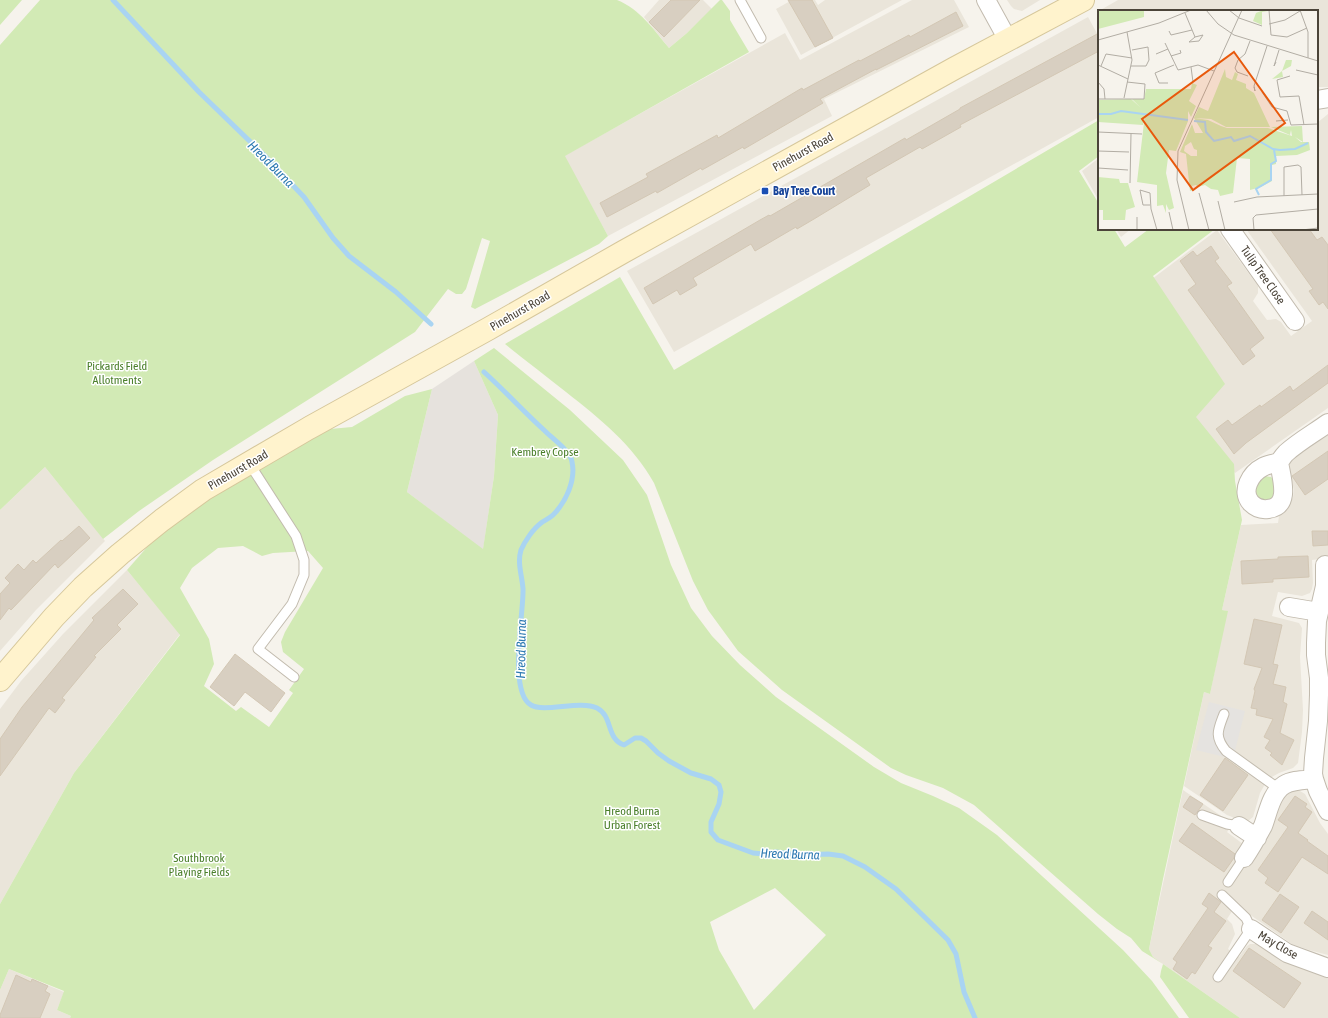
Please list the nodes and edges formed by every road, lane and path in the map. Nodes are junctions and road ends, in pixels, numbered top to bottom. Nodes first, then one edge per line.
1 (740, 0) edge
2 (986, 0) edge
3 (1083, 0) edge
4 (761, 38) dead end
5 (1008, 40) junction
6 (1328, 98) edge
7 (1318, 100) edge
8 (1231, 230) edge
9 (1295, 321) dead end
10 (1328, 423) edge
11 (1279, 462) dead end
12 (249, 463) junction
13 (1325, 565) dead end
14 (1326, 586) edge
15 (1289, 607) dead end
16 (1319, 612) junction
17 (294, 678) dead end
18 (1324, 678) edge
19 (0, 680) edge
20 (1224, 714) dead end
21 (1314, 780) junction
22 (1279, 789) junction
23 (1328, 811) edge
24 (1202, 815) dead end
25 (1239, 826) joint
26 (1257, 838) junction
27 (1244, 858) joint
28 (1228, 882) dead end
29 (1222, 895) dead end
30 (1251, 929) junction
31 (1328, 968) edge
32 (1218, 977) dead end

1 - 4 lane
2 - 5 street
3 - 5 street, Pinehurst Road
5 - 12 street, Pinehurst Road
6 - 7 street
8 - 9 street, Tulip Tree Close
10 - 11 street
12 - 17 lane
12 - 19 street, Pinehurst Road
13 - 14 street
14 - 16 street
15 - 16 street
16 - 18 street
18 - 21 street
20 - 22 lane
21 - 22 street
21 - 23 street
22 - 26 street
24 - 25 lane
25 - 26 street
26 - 27 street
27 - 28 lane
29 - 30 lane
30 - 31 street, May Close
30 - 32 lane

